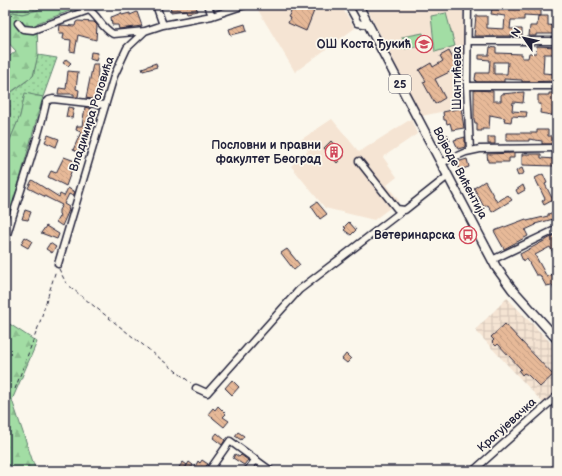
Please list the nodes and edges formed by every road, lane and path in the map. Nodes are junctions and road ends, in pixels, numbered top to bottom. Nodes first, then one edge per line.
1 (156, 5) edge
2 (208, 5) edge
3 (245, 5) edge
4 (348, 5) edge
5 (358, 5) edge
6 (468, 5) edge
7 (5, 9) edge
8 (212, 16) junction
9 (18, 23) joint
10 (163, 25) junction
11 (368, 25) junction
12 (145, 31) junction
13 (468, 41) junction
14 (557, 41) edge
15 (467, 86) junction
16 (557, 86) edge
17 (105, 106) junction
18 (557, 148) edge
19 (470, 151) junction
20 (359, 161) dead end
21 (441, 163) junction
22 (448, 176) junction
23 (402, 211) junction
24 (557, 229) edge
25 (6, 238) dead end
26 (492, 260) junction
27 (58, 264) junction
28 (557, 339) edge
29 (15, 388) dead end
30 (196, 388) joint
31 (557, 396) edge
32 (256, 458) junction
33 (209, 471) edge
34 (248, 471) edge
35 (271, 471) edge
36 (473, 471) edge

1 - 10 street
2 - 8 street
3 - 8 street, Владимира Роловића
4 - 11 street
5 - 11 main road, Војводе Вићентија / 25
6 - 13 street, Шантићева
7 - 9 path
8 - 10 street, Владимира Роловића
9 - 12 street
10 - 12 street, Владимира Роловића
11 - 21 main road, Војводе Вићентија / 25
12 - 17 street, Владимира Роловића
13 - 14 street
13 - 15 street, Шантићева
15 - 16 street
15 - 19 street, Шантићева
17 - 25 street
17 - 27 street, Владимира Роловића
18 - 19 street
19 - 21 street
20 - 23 street
21 - 22 main road, Војводе Вићентија / 25
22 - 23 street
22 - 26 main road, Војводе Вићентија / 25
23 - 30 street
24 - 26 street
26 - 28 main road, Војводе Вићентија / 25
27 - 29 path
27 - 30 path
31 - 36 street, Крагујевачка
32 - 33 street
32 - 34 street
32 - 35 street

